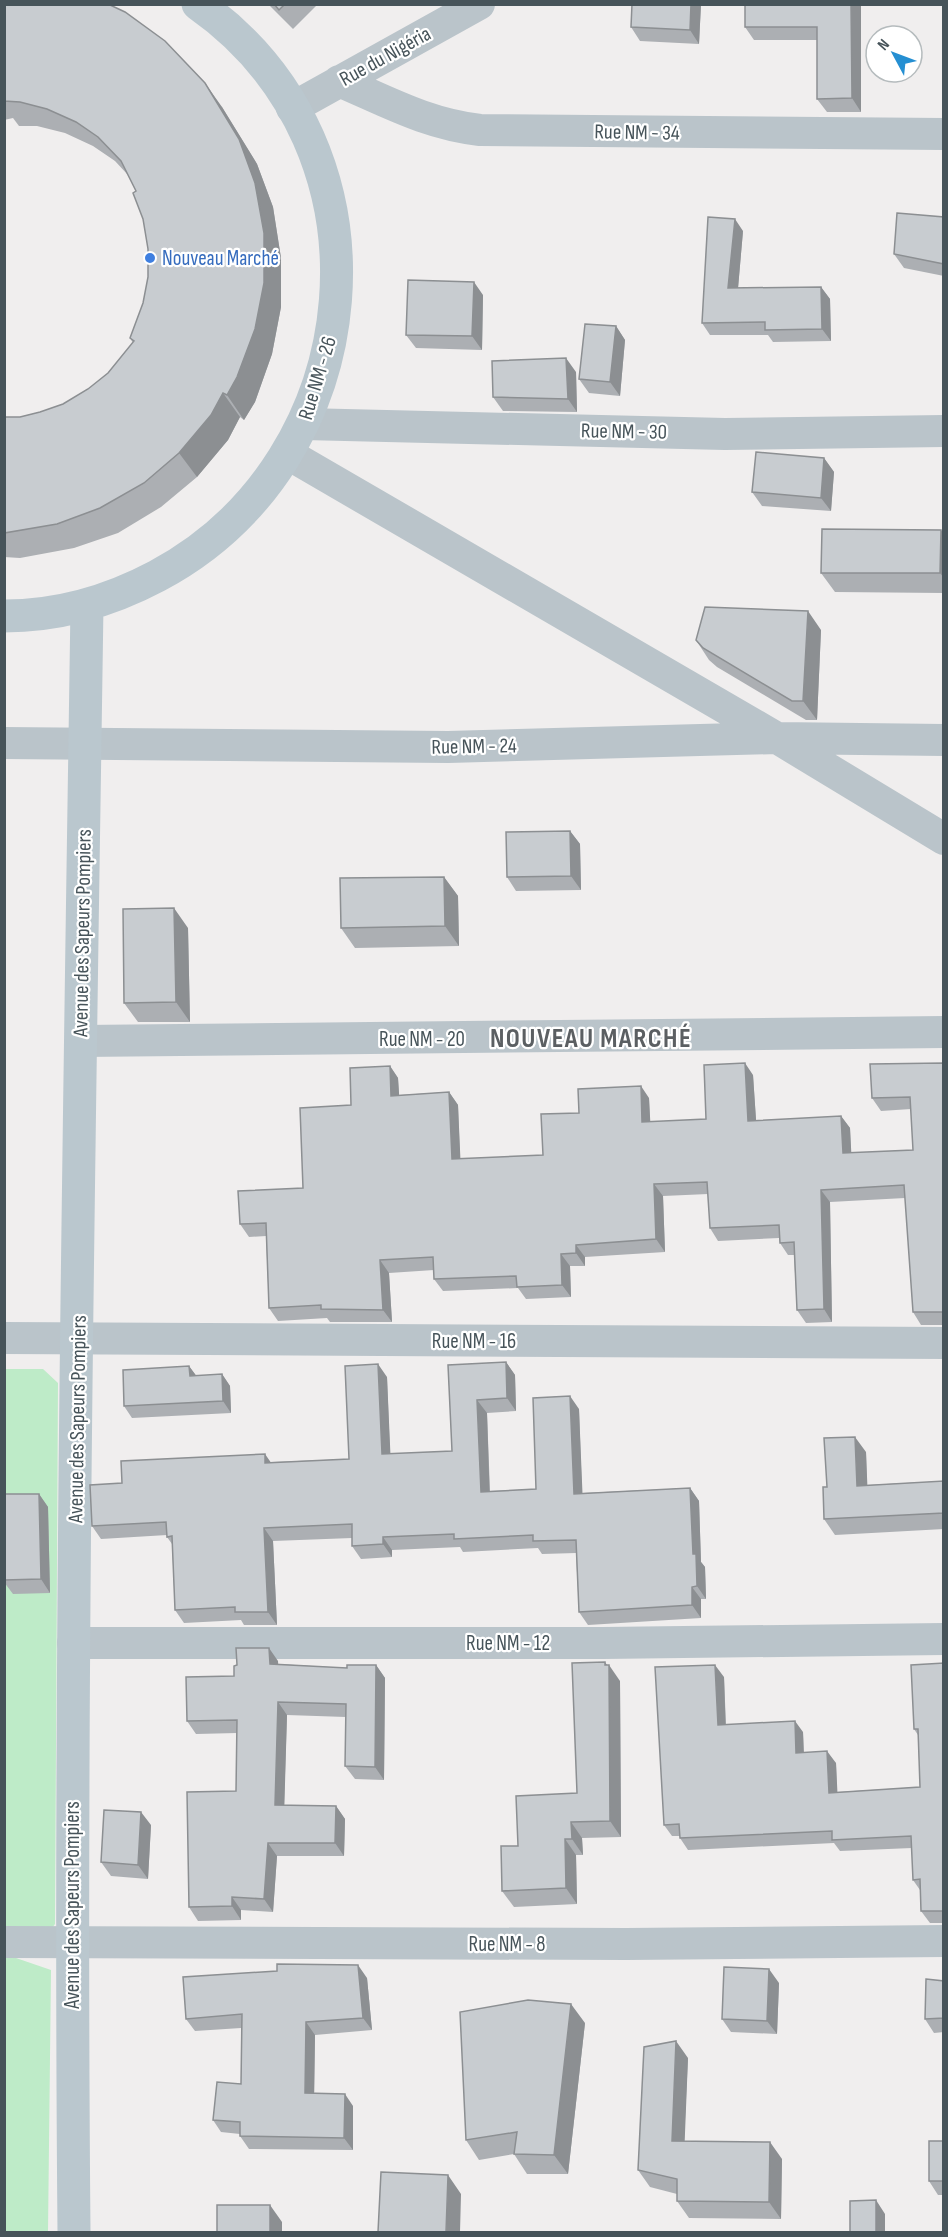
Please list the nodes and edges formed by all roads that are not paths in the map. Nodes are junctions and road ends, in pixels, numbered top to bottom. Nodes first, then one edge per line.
1 (198, 4) edge
2 (479, 4) edge
3 (339, 81) junction
4 (292, 108) junction
5 (944, 134) edge
6 (304, 424) junction
7 (944, 431) edge
8 (288, 454) junction
9 (87, 605) junction
10 (4, 616) edge
11 (777, 738) junction
12 (944, 740) edge
13 (4, 743) edge
14 (85, 743) junction
15 (944, 839) edge
16 (944, 1032) edge
17 (81, 1041) junction
18 (4, 1338) edge
19 (78, 1340) junction
20 (944, 1343) edge
21 (944, 1639) edge
22 (73, 1643) junction
23 (944, 1941) edge
24 (4, 1942) edge
25 (71, 1942) junction
26 (74, 2232) edge

1 - 4 street, Rue NM - 26
2 - 3 street, Rue du Nigéria
3 - 4 street, Rue du Nigéria
3 - 5 street, Rue NM - 34
4 - 6 street, Rue NM - 26
6 - 7 street, Rue NM - 30
6 - 8 street, Rue NM - 26
8 - 9 street, Rue NM - 26
8 - 11 street
9 - 10 street, Rue NM - 26
9 - 14 street, Avenue des Sapeurs Pompiers
11 - 12 street, Rue NM - 24
11 - 14 street, Rue NM - 24
11 - 15 street
13 - 14 street, Rue NM - 24
14 - 17 street, Avenue des Sapeurs Pompiers
16 - 17 street, Rue NM - 20
17 - 19 street, Avenue des Sapeurs Pompiers
18 - 19 street, Rue NM - 16
19 - 20 street, Rue NM - 16
19 - 22 street, Avenue des Sapeurs Pompiers
21 - 22 street, Rue NM - 12
22 - 25 street, Avenue des Sapeurs Pompiers
23 - 25 street, Rue NM - 8
24 - 25 street, Rue NM - 8
25 - 26 street, Avenue des Sapeurs Pompiers

